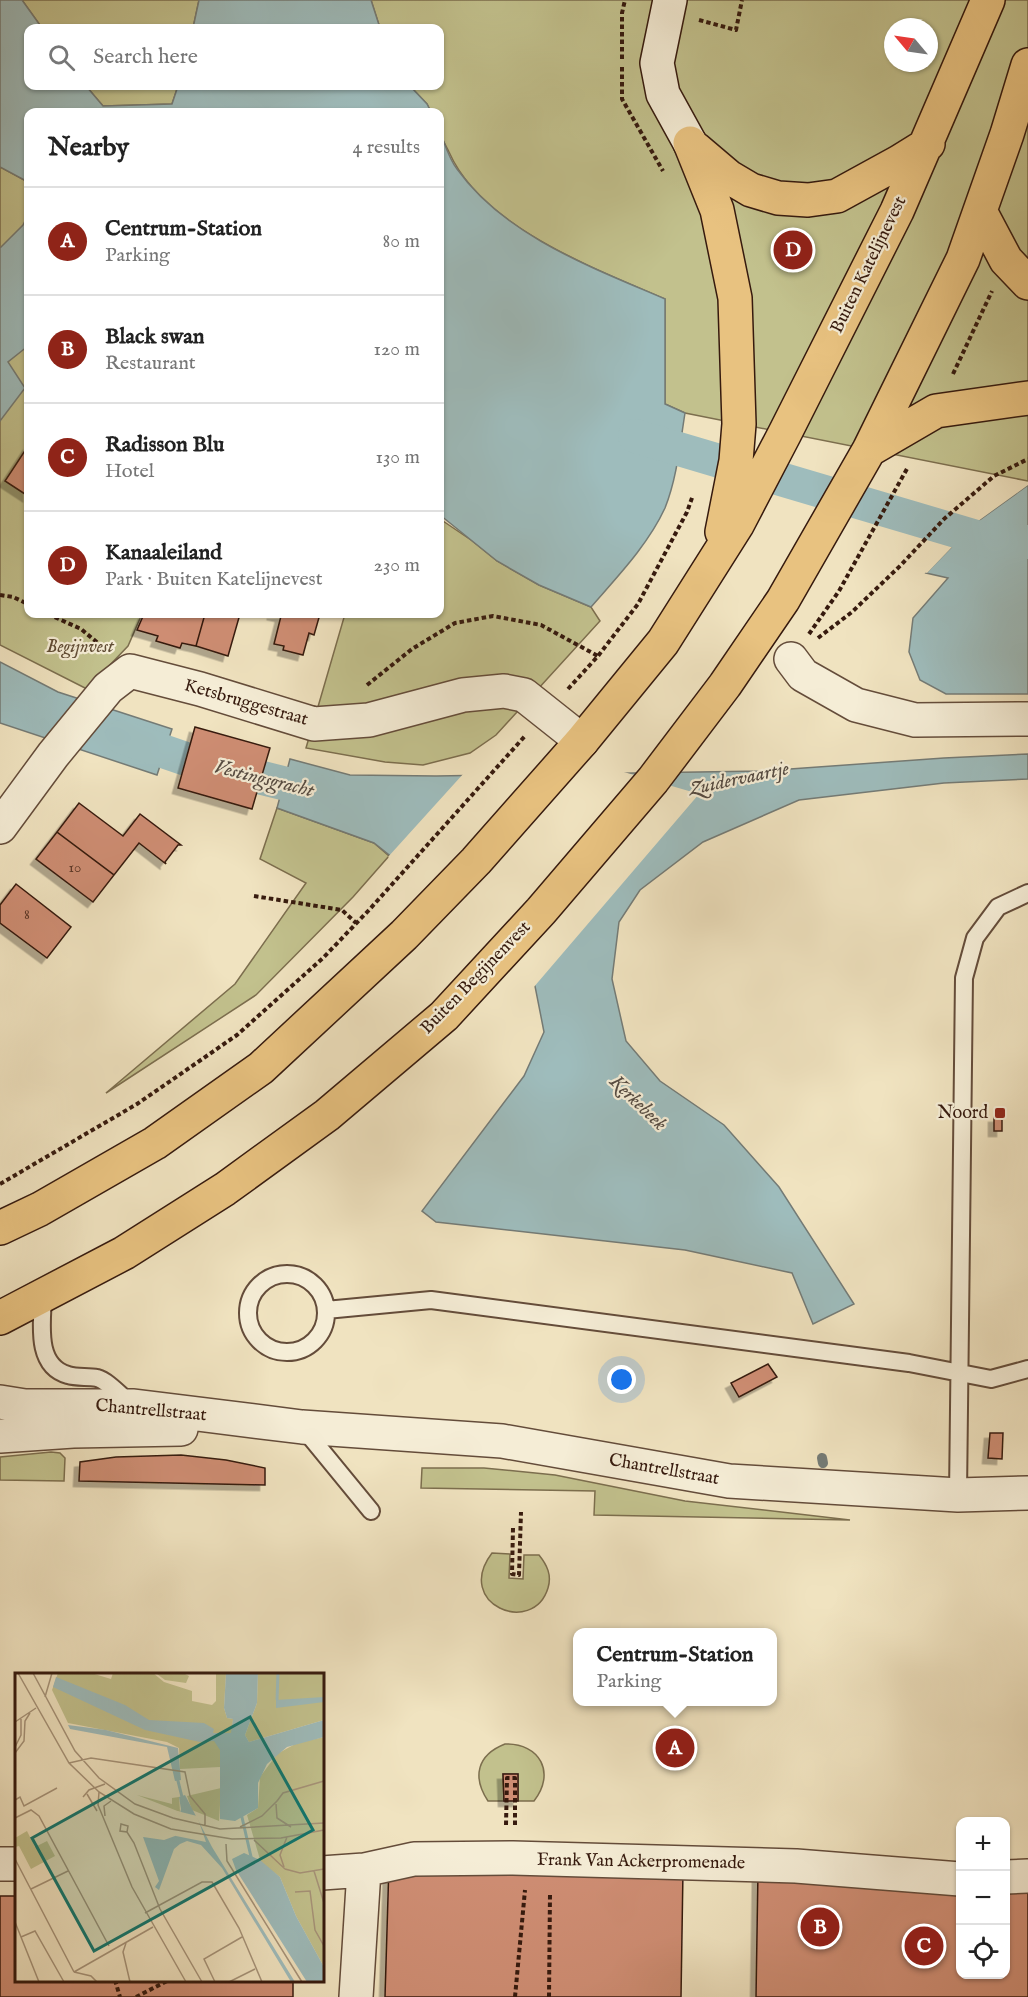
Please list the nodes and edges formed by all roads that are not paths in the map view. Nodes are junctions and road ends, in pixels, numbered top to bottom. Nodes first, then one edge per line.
1 (988, 0) edge
2 (681, 9) edge
3 (1028, 65) edge
4 (690, 143) junction
5 (928, 144) junction
6 (980, 211) junction
7 (1017, 272) edge
8 (1028, 398) edge
9 (869, 450) junction
10 (731, 523) junction
11 (791, 659) road end
12 (1028, 719) edge
13 (575, 749) junction
14 (0, 827) edge
15 (1028, 893) edge
16 (0, 1228) edge
17 (43, 1297) junction
18 (326, 1310) junction
19 (0, 1318) edge
20 (1028, 1369) edge
21 (958, 1372) junction
22 (0, 1402) edge
23 (134, 1406) junction
24 (302, 1427) junction
25 (0, 1436) edge
26 (1028, 1493) edge
27 (958, 1495) junction
28 (370, 1511) dead end
29 (364, 1870) junction
30 (324, 1873) edge
31 (1028, 1876) edge
32 (1010, 1877) edge
33 (956, 1879) edge
34 (356, 1997) edge

1 - 5 main road, Buiten Katelijnevest
2 - 4 street
3 - 6 main road
4 - 5 main road
4 - 10 main road
5 - 10 main road, Buiten Katelijnevest
6 - 7 main road
6 - 9 main road
8 - 9 main road
9 - 17 main road, Buiten Begijnenvest
10 - 13 main road
11 - 12 street
13 - 14 street, Ketsbruggestraat
13 - 16 main road
15 - 21 lane
17 - 19 main road, Buiten Begijnenvest
17 - 23 lane
18 - 18 lane
18 - 21 lane
20 - 21 lane
21 - 27 lane
22 - 23 street, Chantrellstraat
23 - 24 street, Chantrellstraat
24 - 25 street, Chantrellstraat
24 - 27 street, Chantrellstraat
24 - 28 lane
26 - 27 street, Chantrellstraat
29 - 30 street, Frank Van Ackerpromenade
29 - 33 street, Frank Van Ackerpromenade
29 - 34 street
31 - 32 street

